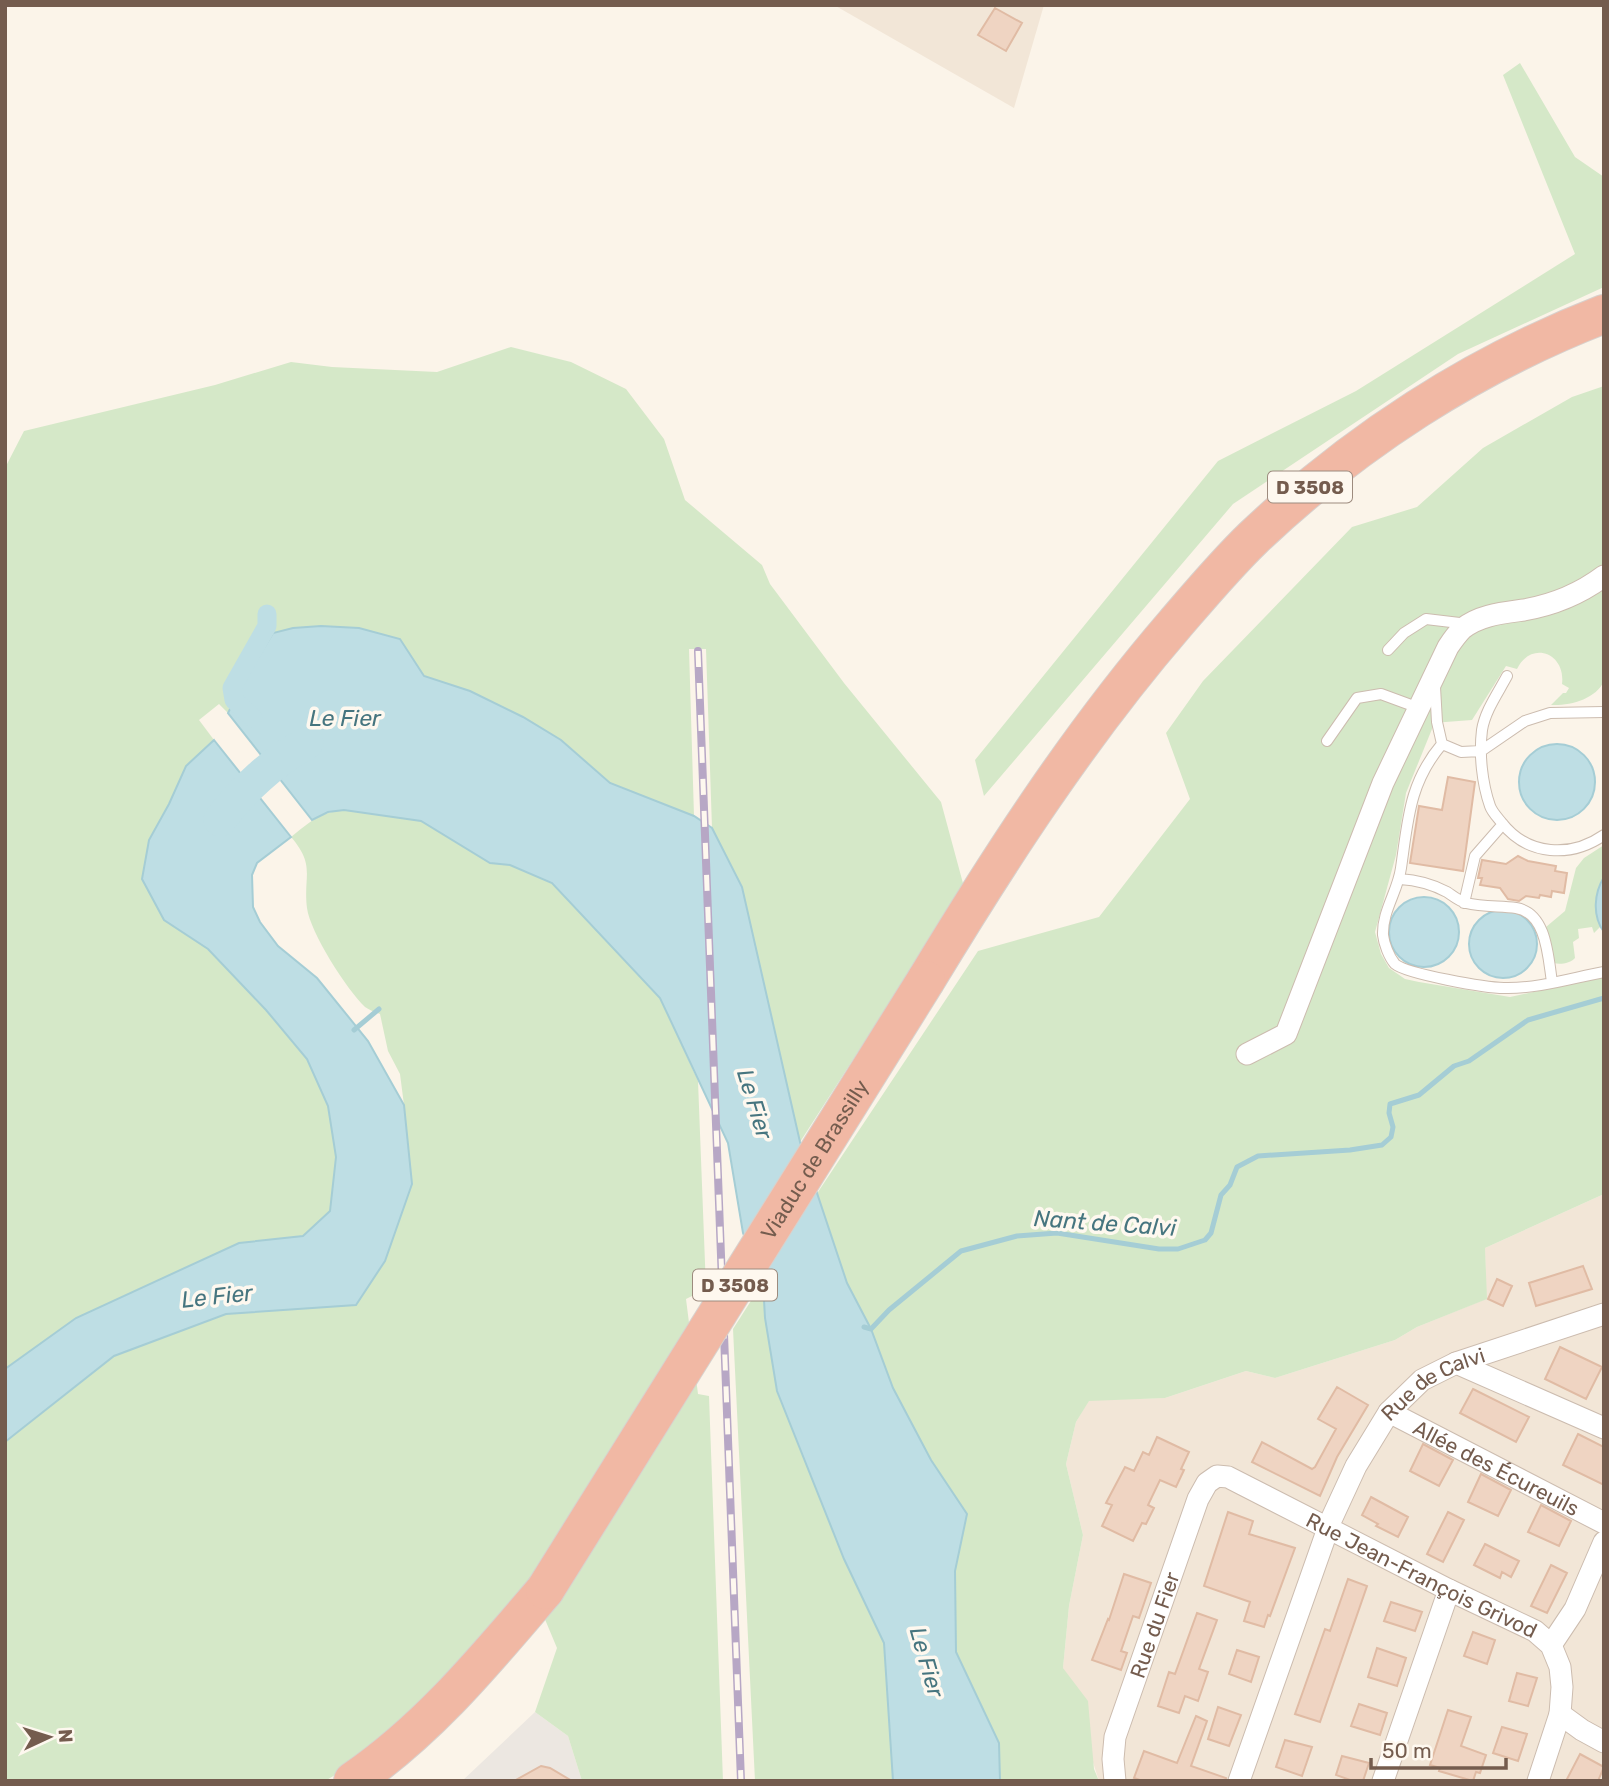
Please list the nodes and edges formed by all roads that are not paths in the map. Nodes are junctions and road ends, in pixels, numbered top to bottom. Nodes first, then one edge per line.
1 (1604, 314) edge
2 (1604, 576) edge
3 (1471, 624) junction
4 (1388, 650) dead end
5 (1507, 676) dead end
6 (1434, 677) junction
7 (1419, 708) junction
8 (1604, 712) edge
9 (1327, 741) dead end
10 (1442, 744) junction
11 (1481, 751) junction
12 (1503, 824) junction
13 (1604, 835) edge
14 (1400, 879) junction
15 (1464, 903) junction
16 (1604, 972) edge
17 (1552, 982) junction
18 (1247, 1054) dead end
19 (1604, 1314) edge
20 (1456, 1363) junction
21 (1390, 1412) junction
22 (1604, 1428) edge
23 (1217, 1476) joint
24 (1604, 1523) edge
25 (1328, 1527) junction
26 (1604, 1542) edge
27 (545, 1590) junction
28 (1449, 1590) junction
29 (1550, 1645) junction
30 (1560, 1714) junction
31 (1604, 1742) edge
32 (353, 1781) edge
33 (376, 1781) edge
34 (1115, 1781) edge
35 (1239, 1781) edge
36 (1383, 1781) edge
37 (1538, 1781) edge

1 - 27 highway, Viaduc de Brassilly / D 3508, bridge
2 - 3 street
3 - 4 lane
3 - 6 street
5 - 11 lane
6 - 7 street
6 - 10 lane
7 - 9 lane
7 - 18 street
8 - 11 lane
10 - 11 lane
10 - 14 lane
11 - 12 lane
12 - 13 lane
12 - 15 lane
14 - 15 lane
14 - 17 lane
15 - 17 lane
16 - 17 lane
19 - 20 street, Rue de Calvi
20 - 21 street, Rue de Calvi
20 - 22 street
21 - 24 street, Allée des Écureuils
21 - 25 street, Rue de Calvi
23 - 25 street, Rue Jean-François Grivod
23 - 34 street, Rue du Fier
25 - 28 street, Rue Jean-François Grivod
25 - 35 street, Rue de Calvi
26 - 29 street
27 - 32 highway, D 3508
27 - 33 highway, D 3508
28 - 29 street, Rue Jean-François Grivod
28 - 36 street
29 - 30 street, Rue Jean-François Grivod
30 - 31 street
30 - 37 street, Rue Jean-François Grivod

